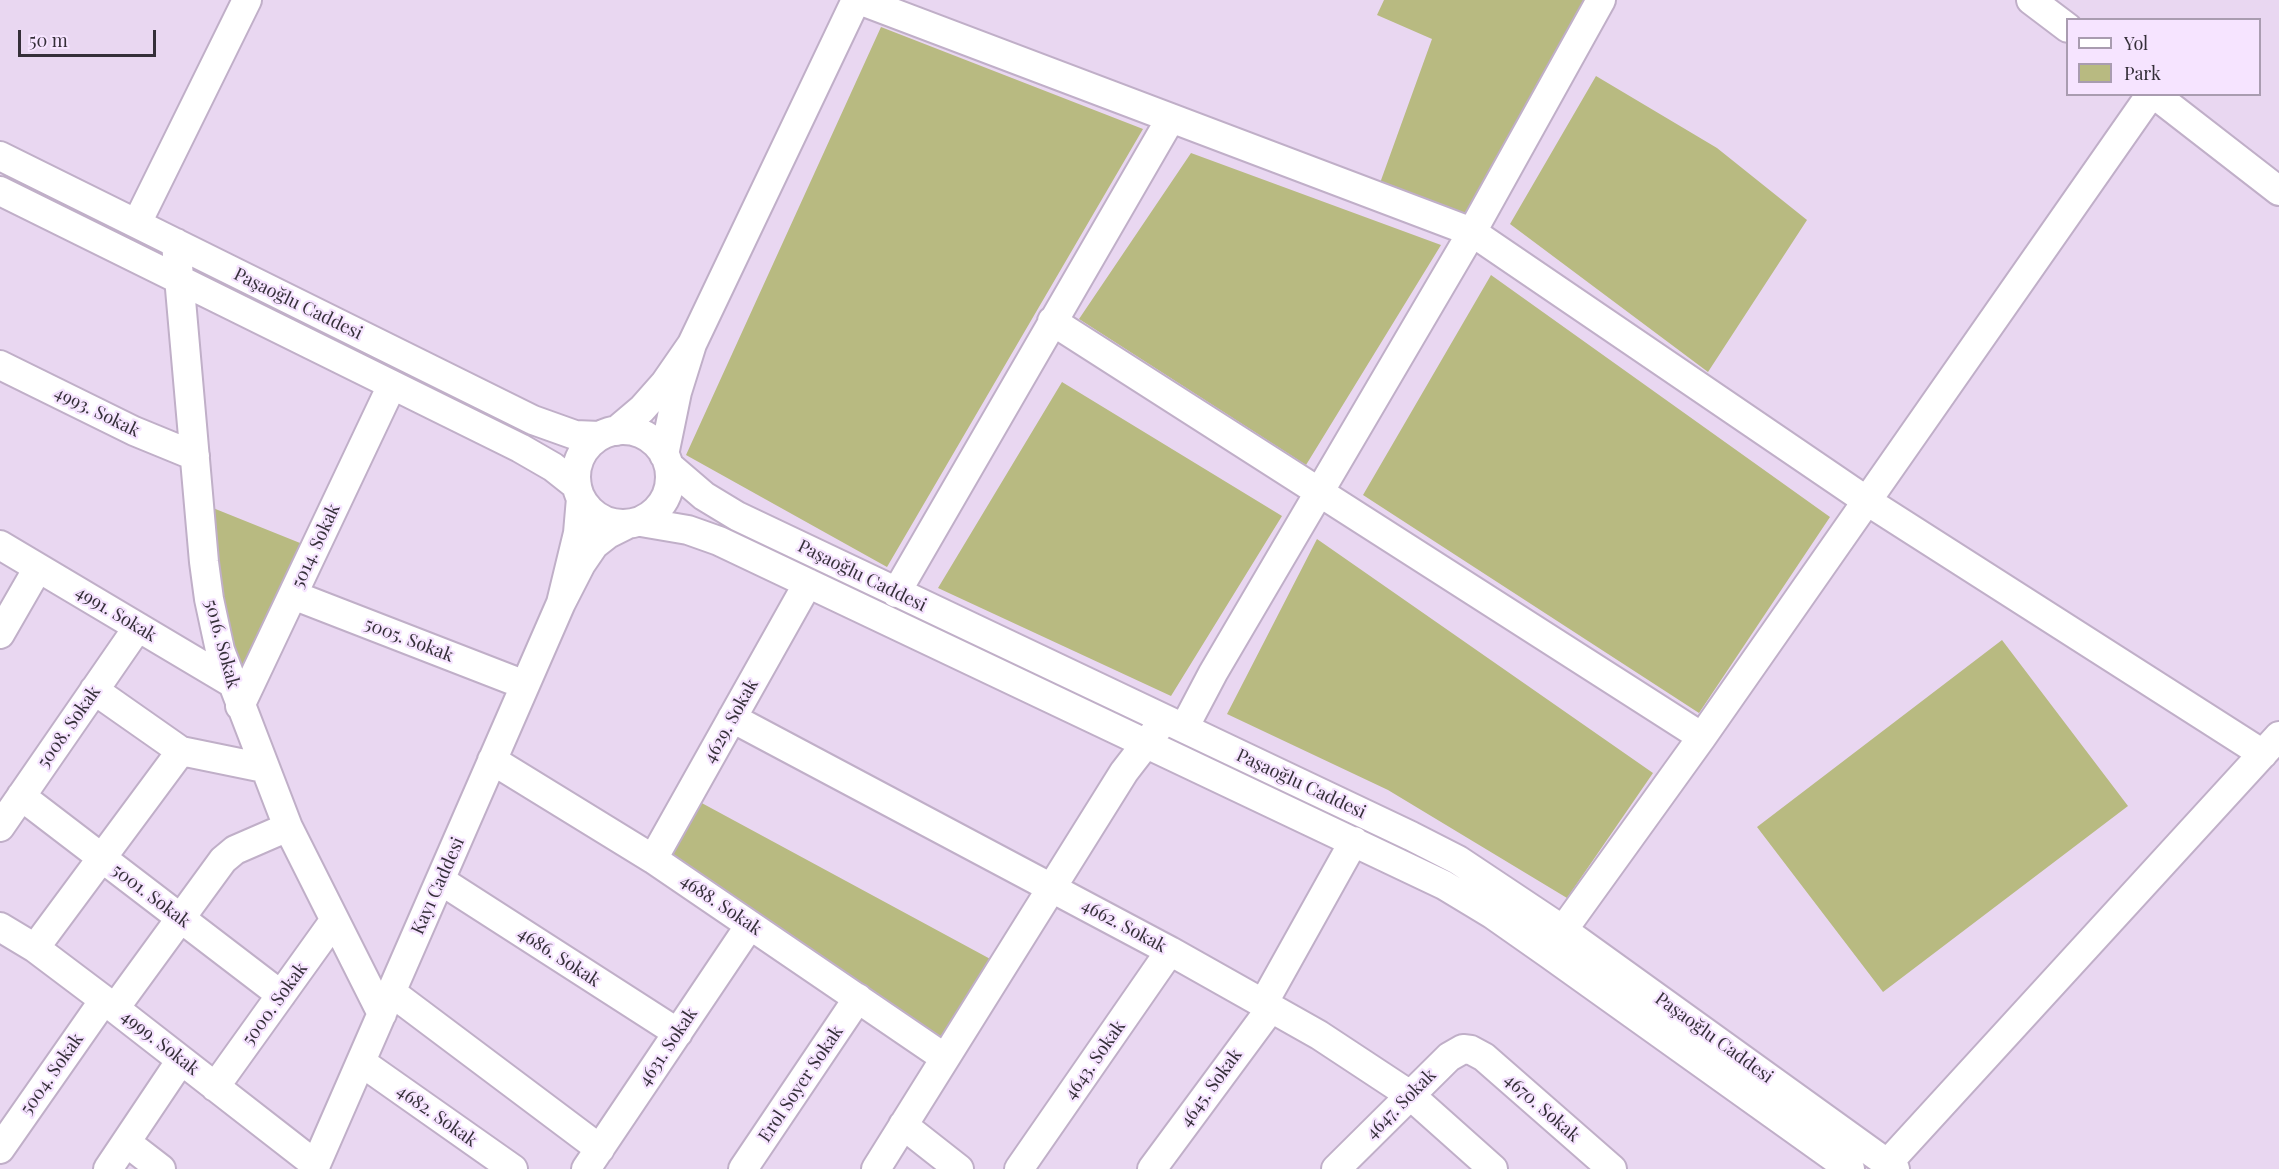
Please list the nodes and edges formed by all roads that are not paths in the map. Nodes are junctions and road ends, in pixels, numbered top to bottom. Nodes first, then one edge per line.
1 (246, 0) edge
2 (858, 0) edge
3 (1601, 0) edge
4 (2031, 0) edge
5 (2066, 27) edge
6 (2152, 96) edge
7 (2156, 96) edge
8 (1171, 118) junction
9 (0, 156) edge
10 (0, 191) edge
11 (2279, 191) edge
12 (136, 224) junction
13 (1473, 232) junction
14 (176, 243) junction
15 (179, 280) junction
16 (1052, 321) junction
17 (692, 344) junction
18 (0, 365) edge
19 (392, 385) junction
20 (608, 433) junction
21 (195, 456) junction
22 (667, 461) junction
23 (579, 492) junction
24 (1319, 492) junction
25 (1867, 501) junction
26 (633, 523) junction
27 (0, 545) edge
28 (38, 568) junction
29 (808, 583) junction
30 (896, 592) junction
31 (293, 595) junction
32 (561, 603) junction
33 (138, 627) junction
34 (0, 633) edge
35 (525, 685) junction
36 (94, 690) junction
37 (236, 695) junction
38 (732, 718) junction
39 (1174, 724) junction
40 (1702, 737) junction
41 (1146, 742) junction
42 (2271, 745) edge
43 (181, 751) junction
44 (492, 760) junction
45 (264, 768) junction
46 (21, 796) junction
47 (0, 827) edge
48 (288, 827) junction
49 (1354, 841) junction
50 (102, 858) junction
51 (653, 859) junction
52 (440, 880) junction
53 (1052, 888) junction
54 (180, 918) junction
55 (334, 921) junction
56 (750, 925) junction
57 (0, 927) edge
58 (1563, 930) junction
59 (35, 948) junction
60 (1170, 951) junction
61 (281, 995) junction
62 (858, 998) junction
63 (386, 1003) junction
64 (109, 1004) junction
65 (1267, 1006) junction
66 (678, 1033) junction
67 (1471, 1050) joint
68 (945, 1058) junction
69 (181, 1060) junction
70 (360, 1062) junction
71 (215, 1087) junction
72 (1410, 1095) junction
73 (903, 1125) junction
74 (126, 1142) junction
75 (0, 1149) edge
76 (593, 1159) edge
77 (323, 1164) edge
78 (1873, 1165) edge
79 (108, 1169) edge
80 (161, 1169) edge
81 (513, 1169) edge
82 (743, 1169) edge
83 (876, 1169) edge
84 (959, 1169) edge
85 (1019, 1169) edge
86 (1152, 1169) edge
87 (1336, 1169) edge
88 (1494, 1169) edge
89 (1612, 1169) edge

1 - 12 street
2 - 8 street
2 - 17 street
3 - 13 street
4 - 5 street
6 - 25 street
7 - 11 street
8 - 13 street
8 - 16 street
9 - 12 street, Paşaoğlu Caddesi
10 - 15 street, Paşaoğlu Caddesi
12 - 14 street, Paşaoğlu Caddesi
13 - 24 street
13 - 25 street
14 - 15 street, 5016. Sokak
14 - 20 street, Paşaoğlu Caddesi
15 - 19 street, Paşaoğlu Caddesi
15 - 21 street, 5016. Sokak
16 - 24 street
16 - 30 street
17 - 20 street
17 - 22 street
18 - 21 street, 4993. Sokak
19 - 23 street, Paşaoğlu Caddesi
19 - 31 street, 5014. Sokak
20 - 22 street
20 - 23 street
21 - 37 street, 5016. Sokak
22 - 26 street
22 - 30 street, Paşaoğlu Caddesi
23 - 26 street
23 - 32 street, Kayı Caddesi
24 - 39 street
24 - 40 street
25 - 40 street
25 - 42 street
26 - 29 street, Paşaoğlu Caddesi
26 - 32 street, Kayı Caddesi
27 - 28 street, 4991. Sokak
28 - 33 street, 4991. Sokak
28 - 34 street
29 - 38 street, 4629. Sokak
29 - 41 street, Paşaoğlu Caddesi
30 - 39 street, Paşaoğlu Caddesi
31 - 35 street, 5005. Sokak
31 - 37 street, 5014. Sokak
32 - 35 street, Kayı Caddesi
33 - 36 street, 5008. Sokak
33 - 37 street, 4991. Sokak
35 - 44 street, Kayı Caddesi
36 - 43 street
36 - 46 street, 5008. Sokak
37 - 45 street, 5016. Sokak
38 - 51 street, 4629. Sokak
38 - 53 street, 4662. Sokak
39 - 41 street
39 - 58 street, Paşaoğlu Caddesi
40 - 58 street
41 - 49 street, Paşaoğlu Caddesi
41 - 53 street
42 - 78 street
43 - 45 street
43 - 50 street
44 - 51 street, 4688. Sokak
44 - 52 street, Kayı Caddesi
45 - 48 street, 5016. Sokak
46 - 47 street, 5008. Sokak
46 - 50 street, 5001. Sokak
48 - 54 street, 5004. Sokak
48 - 55 street, 5016. Sokak
49 - 65 street, 4645. Sokak
49 - 78 street, Paşaoğlu Caddesi
50 - 54 street, 5001. Sokak
50 - 59 street
51 - 56 street, 4688. Sokak
52 - 63 street, Kayı Caddesi
52 - 66 street, 4686. Sokak
53 - 60 street, 4662. Sokak
53 - 68 street
54 - 61 street, 5001. Sokak
54 - 64 street, 5004. Sokak
55 - 61 street, 5000. Sokak
55 - 63 street, 5016. Sokak
56 - 62 street, 4688. Sokak
56 - 66 street, 4631. Sokak
57 - 59 street, 4999. Sokak
58 - 78 street, Paşaoğlu Caddesi
59 - 64 street, 4999. Sokak
60 - 65 street, 4662. Sokak
60 - 85 street, 4643. Sokak
61 - 71 street, 5000. Sokak
62 - 68 street, 4688. Sokak
62 - 82 street, Erol Soyer Sokak
63 - 70 street, Kayı Caddesi
63 - 76 street
64 - 69 street, 4999. Sokak
64 - 75 street, 5004. Sokak
65 - 72 street, 4662. Sokak
65 - 86 street, 4645. Sokak
66 - 76 street, 4631. Sokak
67 - 72 street, 4647. Sokak
67 - 89 street, 4670. Sokak
68 - 73 street
69 - 71 street, 4999. Sokak
69 - 74 street
70 - 77 street, Kayı Caddesi
70 - 81 street, 4682. Sokak
71 - 77 street, 4999. Sokak
72 - 87 street, 4647. Sokak
72 - 88 street, 4662. Sokak
73 - 83 street
73 - 84 street
74 - 79 street
74 - 80 street

